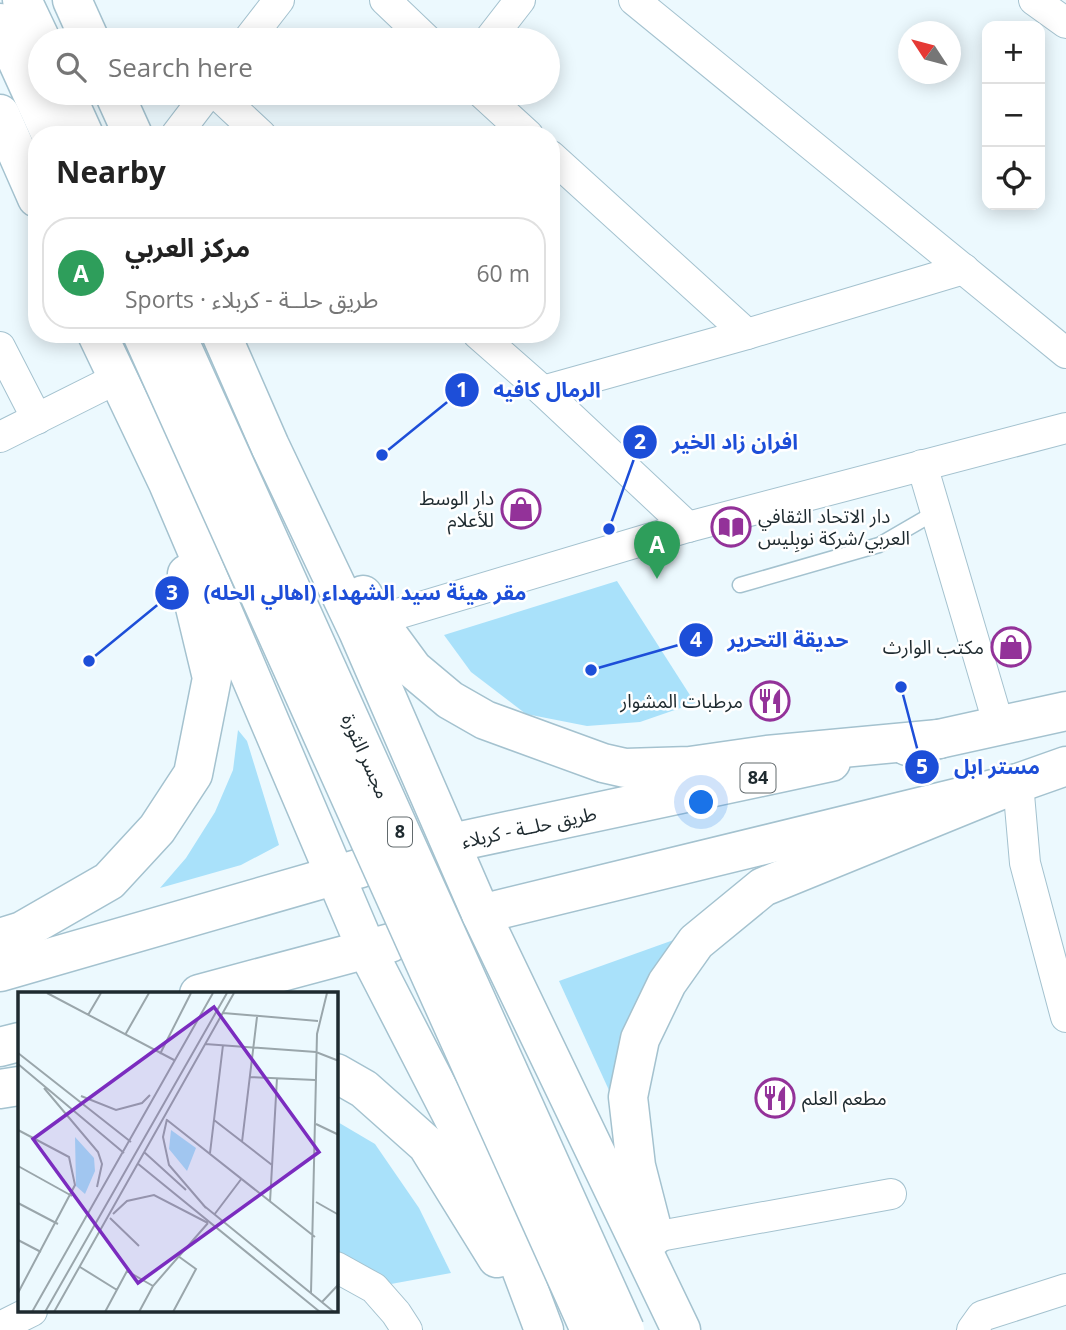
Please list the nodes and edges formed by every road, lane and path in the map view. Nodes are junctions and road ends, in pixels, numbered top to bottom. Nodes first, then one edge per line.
1 (22, 0) edge
2 (72, 0) edge
3 (279, 0) edge
4 (385, 0) edge
5 (520, 0) edge
6 (634, 0) edge
7 (1034, 0) edge
8 (0, 23) edge
9 (1066, 23) edge
10 (35, 28) edge
11 (85, 28) edge
12 (257, 28) edge
13 (414, 28) edge
14 (498, 28) edge
15 (28, 84) edge
16 (37, 105) edge
17 (70, 105) edge
18 (119, 105) edge
19 (199, 105) edge
20 (229, 105) edge
21 (495, 105) edge
22 (0, 114) edge
23 (47, 126) edge
24 (80, 126) edge
25 (129, 126) edge
26 (183, 126) edge
27 (251, 126) edge
28 (518, 126) edge
29 (560, 164) edge
30 (28, 178) edge
31 (964, 269) junction
32 (747, 334) junction
33 (101, 343) edge
34 (146, 343) edge
35 (180, 343) edge
36 (225, 343) edge
37 (488, 343) edge
38 (0, 347) edge
39 (1066, 353) edge
40 (116, 379) junction
41 (543, 391) junction
42 (37, 419) junction
43 (1066, 428) edge
44 (0, 437) edge
45 (922, 465) junction
46 (168, 483) junction
47 (936, 512) junction
48 (688, 527) junction
49 (740, 585) dead end
50 (368, 626) junction
51 (258, 692) junction
52 (1066, 711) edge
53 (999, 726) junction
54 (939, 739) junction
55 (1066, 766) edge
56 (1018, 783) junction
57 (451, 843) junction
58 (336, 876) junction
59 (481, 914) junction
60 (0, 938) edge
61 (367, 950) junction
62 (0, 972) edge
63 (207, 992) edge
64 (1066, 1017) edge
65 (18, 1042) edge
66 (0, 1047) edge
67 (338, 1074) edge
68 (18, 1086) edge
69 (0, 1089) edge
70 (594, 1149) junction
71 (891, 1194) dead end
72 (494, 1197) junction
73 (654, 1237) junction
74 (338, 1268) edge
75 (1066, 1289) edge
76 (30, 1312) edge
77 (678, 1325) edge
78 (0, 1327) edge
79 (407, 1330) edge
80 (537, 1330) edge
81 (544, 1330) edge
82 (590, 1330) edge
83 (625, 1330) edge
84 (972, 1330) edge

1 - 10 main road
2 - 11 main road
3 - 12 street
4 - 13 street
5 - 14 street
6 - 31 street
7 - 9 street
8 - 15 main road
16 - 23 main road
17 - 24 main road
18 - 25 main road
19 - 26 street
20 - 27 street
21 - 28 street
22 - 30 main road
29 - 32 street
31 - 32 street
31 - 39 street
32 - 41 street
33 - 40 main road
34 - 82 main road, مجسر الثورة / 8, bridge
35 - 83 main road, مجسر الثورة / 8, bridge
36 - 50 main road
37 - 41 street
38 - 42 street
40 - 42 street
40 - 46 main road
41 - 48 street
42 - 44 street
43 - 45 street
45 - 47 street
45 - 48 street
46 - 51 main road
46 - 60 main road
47 - 49 lane
47 - 53 street
48 - 50 street
50 - 51 main road
50 - 54 main road
50 - 57 main road
51 - 58 main road
52 - 53 main road, طريق حلــة - كربلاء / 84
53 - 54 main road, طريق حلــة - كربلاء / 84
54 - 57 main road, طريق حلــة - كربلاء / 84
55 - 56 main road
56 - 59 main road
56 - 64 street
56 - 73 main road
57 - 58 main road, طريق حلــة - كربلاء / 84
57 - 59 main road
58 - 61 main road
58 - 62 main road, طريق حلــة - كربلاء / 84
59 - 61 main road
59 - 70 main road
61 - 63 main road
61 - 72 main road
65 - 66 main road
67 - 80 main road
68 - 69 main road
70 - 72 main road
70 - 77 main road
71 - 73 street
72 - 81 main road
73 - 77 main road
74 - 79 street
75 - 84 street
76 - 78 street

